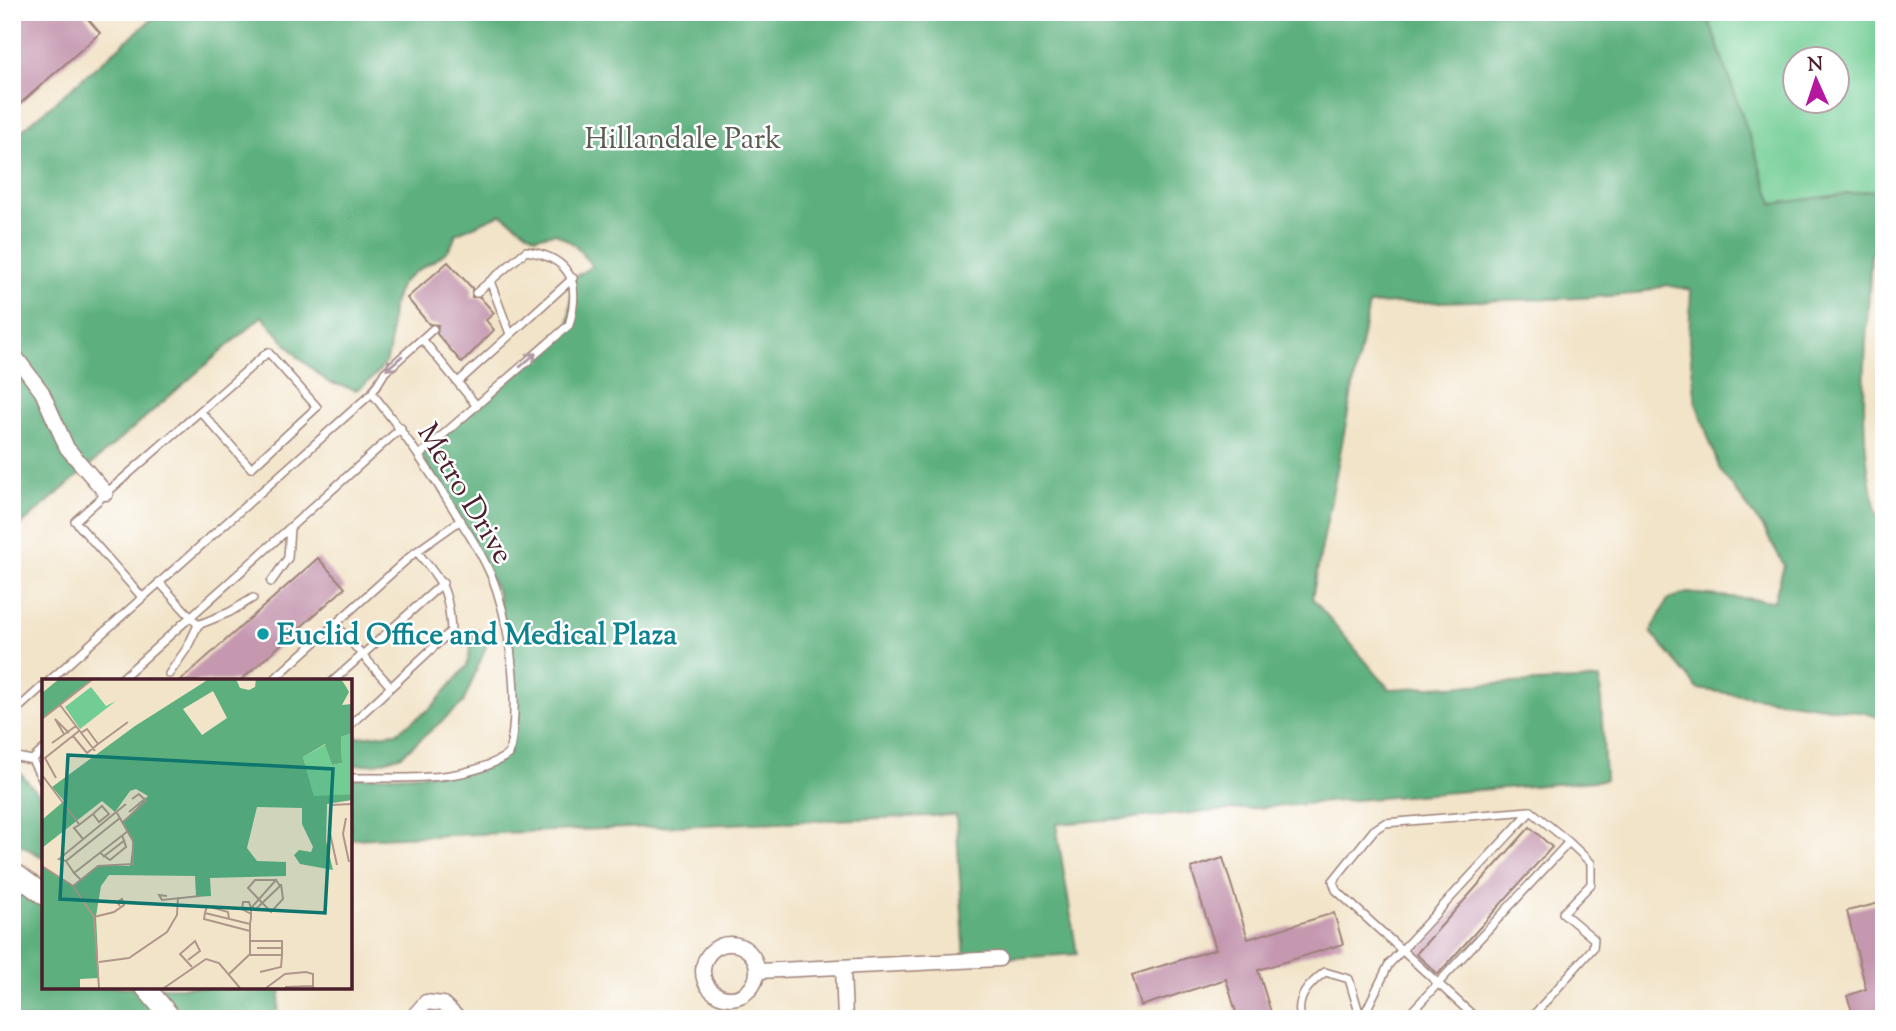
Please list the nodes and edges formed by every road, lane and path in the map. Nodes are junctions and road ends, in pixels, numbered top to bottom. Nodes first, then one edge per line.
1 (573, 278) junction
2 (490, 281) junction
3 (476, 293) dead end
4 (433, 329) dead end
5 (510, 334) junction
6 (422, 339) junction
7 (12, 352) edge
8 (458, 382) junction
9 (372, 393) junction
10 (477, 406) junction
11 (200, 411) junction
12 (401, 428) junction
13 (421, 454) junction
14 (106, 493) junction
15 (461, 520) junction
16 (290, 527) junction
17 (416, 552) junction
18 (159, 582) junction
19 (271, 582) dead end
20 (443, 583) junction
21 (142, 597) junction
22 (253, 598) dead end
23 (191, 616) junction
24 (335, 624) junction
25 (198, 625) junction
26 (362, 655) junction
27 (169, 674) dead end
28 (51, 679) edge
29 (121, 679) edge
30 (274, 679) edge
31 (335, 679) edge
32 (42, 687) edge
33 (391, 687) junction
34 (12, 714) edge
35 (352, 723) edge
36 (42, 751) edge
37 (12, 755) edge
38 (32, 760) junction
39 (352, 778) edge
40 (42, 779) edge
41 (1531, 811) junction
42 (1569, 842) junction
43 (12, 871) edge
44 (42, 894) edge
45 (1401, 950) junction
46 (999, 959) dead end
47 (844, 968) junction
48 (759, 971) dead end
49 (1438, 983) junction
50 (147, 989) edge
51 (172, 1019) edge
52 (411, 1019) edge
53 (459, 1019) edge
54 (845, 1019) edge
55 (1301, 1019) edge
56 (1362, 1019) edge
57 (1405, 1019) edge
58 (1477, 1019) edge
59 (1530, 1019) edge

1 - 2 lane
1 - 5 lane
10 -> 1 lane
2 - 3 lane
2 - 5 lane
4 - 6 lane
5 - 8 lane
6 - 8 lane
6 -> 9 lane
7 - 14 street
8 - 10 lane
9 - 12 lane, Metro Drive
9 - 18 lane
10 - 13 lane
11 - 11 lane
11 - 14 lane
12 - 13 lane, Metro Drive
12 - 16 lane
13 - 15 lane, Metro Drive
14 - 21 lane
15 - 17 lane
15 - 39 lane, Metro Drive
16 - 19 lane
16 - 23 lane
17 - 20 lane
17 - 24 lane
18 - 21 lane
18 - 23 lane
20 - 26 lane
20 - 33 lane
21 - 28 lane
22 - 25 lane
23 - 25 lane
23 - 29 lane
24 - 26 lane
24 - 30 lane
25 - 27 lane
26 - 31 lane
26 - 33 lane
32 - 34 lane
33 - 35 lane
36 - 38 lane
37 - 38 lane
38 - 40 lane
41 - 42 lane
41 - 45 lane
41 - 45 lane
42 - 49 lane
42 - 59 lane
43 - 44 street
45 - 49 lane
45 - 56 lane
46 - 47 street
47 - 48 street
47 - 54 street
49 - 57 lane
49 - 58 lane
50 - 51 street
52 - 53 street
55 - 56 lane

